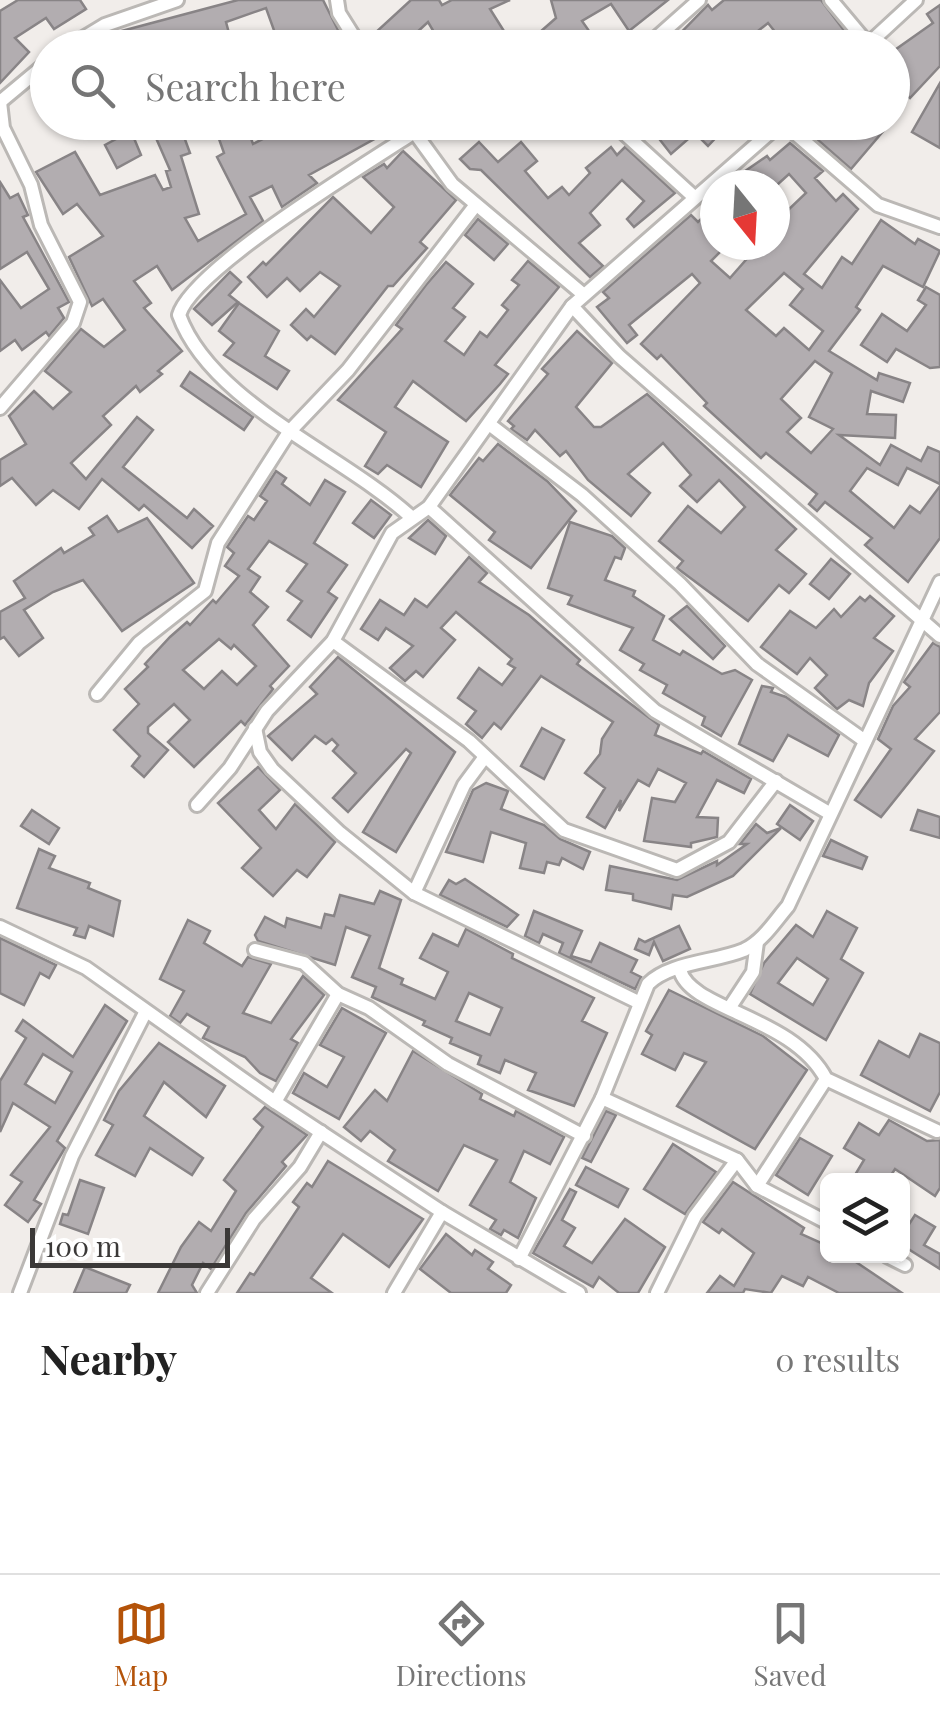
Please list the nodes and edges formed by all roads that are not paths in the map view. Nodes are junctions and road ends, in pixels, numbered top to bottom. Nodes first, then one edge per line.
1 (178, 0) edge
2 (337, 0) edge
3 (700, 0) edge
4 (831, 0) edge
5 (916, 0) edge
6 (97, 30) edge
7 (350, 30) edge
8 (666, 30) edge
9 (854, 30) edge
10 (883, 30) edge
11 (30, 77) edge
12 (0, 102) edge
13 (2, 127) edge
14 (393, 140) edge
15 (420, 140) edge
16 (632, 140) edge
17 (761, 140) edge
18 (803, 140) edge
19 (694, 197) junction
20 (475, 206) junction
21 (940, 227) edge
22 (584, 295) junction
23 (572, 306) junction
24 (0, 408) edge
25 (488, 424) junction
26 (288, 432) junction
27 (429, 507) junction
28 (411, 517) junction
29 (940, 582) edge
30 (922, 615) junction
31 (940, 636) edge
32 (333, 641) junction
33 (97, 694) dead end
34 (255, 728) junction
35 (865, 741) junction
36 (484, 758) junction
37 (776, 781) junction
38 (197, 804) dead end
39 (829, 813) junction
40 (414, 894) junction
41 (0, 928) edge
42 (757, 942) junction
43 (255, 950) dead end
44 (680, 970) junction
45 (338, 994) junction
46 (638, 1002) junction
47 (730, 1007) junction
48 (145, 1013) junction
49 (826, 1078) junction
50 (602, 1098) junction
51 (275, 1102) junction
52 (937, 1131) dead end
53 (320, 1132) junction
54 (584, 1136) junction
55 (737, 1160) junction
56 (757, 1186) junction
57 (442, 1212) junction
58 (820, 1219) edge
59 (519, 1259) junction
60 (20, 1293) edge
61 (207, 1293) edge
62 (394, 1293) edge
63 (579, 1293) edge
64 (657, 1293) edge

1 - 6 street
2 - 7 street
3 - 8 street
4 - 9 street
5 - 10 street
11 - 12 street
12 - 13 street
13 - 24 street
14 - 26 street
15 - 20 street
16 - 19 street
17 - 19 street
18 - 21 street
19 - 22 street
20 - 22 street
20 - 26 street
22 - 23 street
23 - 25 street
23 - 30 street
25 - 27 street
25 - 35 street
26 - 28 street
26 - 33 street
27 - 28 street
27 - 37 street
28 - 32 street
29 - 30 street
30 - 31 street
30 - 35 street
32 - 34 street
32 - 36 street
34 - 38 street
34 - 40 street
35 - 39 street
36 - 37 street
36 - 40 street
37 - 39 street
39 - 42 street
40 - 46 street
41 - 48 street
42 - 44 street
42 - 47 street
43 - 45 street
44 - 46 street
44 - 47 street
45 - 51 street
45 - 54 street
46 - 50 street
47 - 49 street
48 - 51 street
48 - 60 street
49 - 52 street
49 - 56 street
50 - 54 street
50 - 55 street
51 - 53 street
53 - 57 street
53 - 61 street
54 - 59 street
55 - 56 street
55 - 64 street
56 - 58 street
57 - 59 street
57 - 62 street
59 - 63 street

